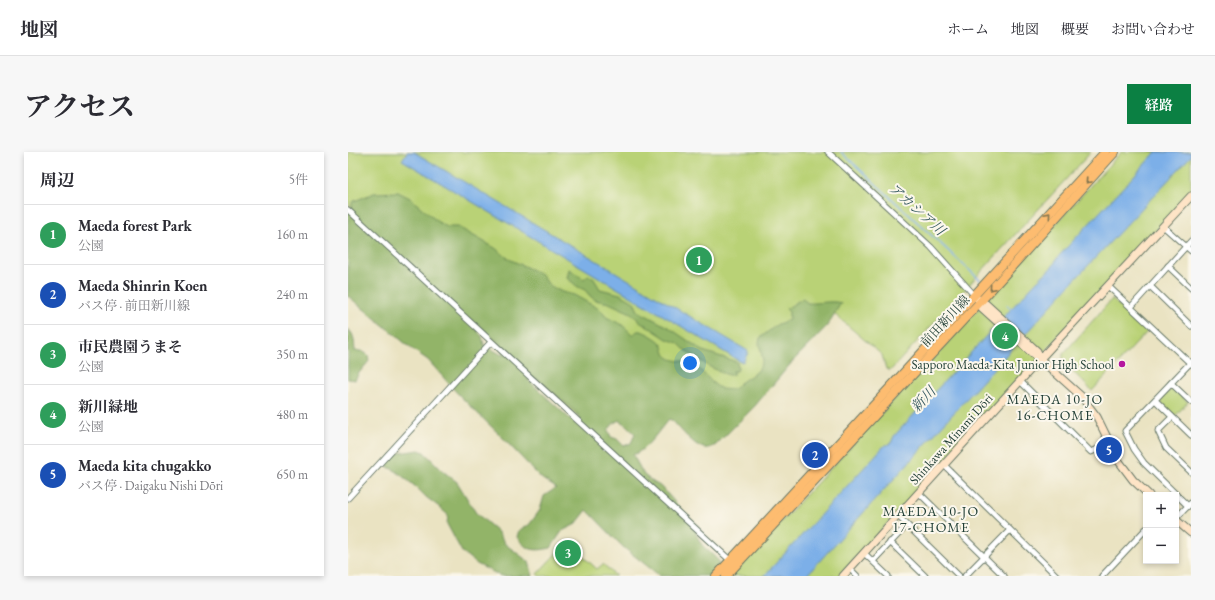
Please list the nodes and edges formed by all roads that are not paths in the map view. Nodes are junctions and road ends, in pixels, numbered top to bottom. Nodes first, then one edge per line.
1 (828, 152) edge
2 (1105, 152) edge
3 (1115, 152) edge
4 (1191, 196) edge
5 (348, 210) edge
6 (1163, 226) junction
7 (1191, 241) edge
8 (1186, 246) junction
9 (1191, 252) edge
10 (1168, 266) junction
11 (1108, 286) junction
12 (1150, 286) junction
13 (1191, 288) edge
14 (981, 302) junction
15 (1131, 306) junction
16 (1191, 326) edge
17 (491, 342) junction
18 (1037, 355) junction
19 (1191, 363) edge
20 (1020, 381) junction
21 (1171, 383) junction
22 (1155, 400) junction
23 (1191, 402) edge
24 (1172, 417) junction
25 (1191, 435) edge
26 (1110, 444) junction
27 (944, 465) junction
28 (1191, 472) edge
29 (1146, 492) edge
30 (919, 493) junction
31 (348, 498) edge
32 (1190, 504) edge
33 (898, 516) junction
34 (1179, 516) edge
35 (1179, 522) edge
36 (907, 525) junction
37 (1010, 530) junction
38 (1143, 532) edge
39 (1191, 533) edge
40 (890, 542) junction
41 (864, 552) junction
42 (983, 556) junction
43 (872, 561) junction
44 (733, 563) junction
45 (850, 569) junction
46 (716, 576) edge
47 (726, 576) edge
48 (843, 576) edge
49 (857, 576) edge
50 (888, 576) edge
51 (925, 576) edge
52 (959, 576) edge
53 (965, 576) edge
54 (1004, 576) edge
55 (1057, 576) edge
56 (1102, 576) edge

1 - 14 street
14 -> 2 main road, 前田新川線
3 -> 14 main road, 前田新川線
4 - 6 street, Shinkawa Minami Dōri
5 - 17 street
6 - 8 street
6 - 11 street, Shinkawa Minami Dōri
7 - 8 street
8 - 9 street
8 - 10 street
10 - 12 street
10 - 13 street
11 - 15 street
11 - 18 street, Shinkawa Minami Dōri
12 - 15 street
12 - 16 street
14 - 18 street
14 - 44 main road, 前田新川線
15 - 19 street
17 - 31 street
17 - 44 street
18 - 20 street, Shinkawa Minami Dōri
18 - 26 street
19 - 21 street
20 - 26 street
20 - 27 street, Shinkawa Minami Dōri
21 - 22 street
21 - 23 street
22 - 24 street
22 - 32 street
24 - 25 street
24 - 28 street
26 - 29 street
27 - 30 street, Shinkawa Minami Dōri
27 - 37 street
30 - 33 street, Shinkawa Minami Dōri
30 - 42 street
32 - 34 street
33 - 36 street
33 - 41 street, Shinkawa Minami Dōri
35 - 39 street
36 - 40 street
36 - 52 street
37 - 42 street
37 - 55 street
38 - 56 street
40 - 43 street
40 - 51 street
41 - 43 street
41 - 45 street, Shinkawa Minami Dōri
42 - 53 street
42 - 54 street
43 - 50 street
44 - 46 main road, 前田新川線
44 - 47 main road, 前田新川線
45 - 48 street, Shinkawa Minami Dōri
45 - 49 street

